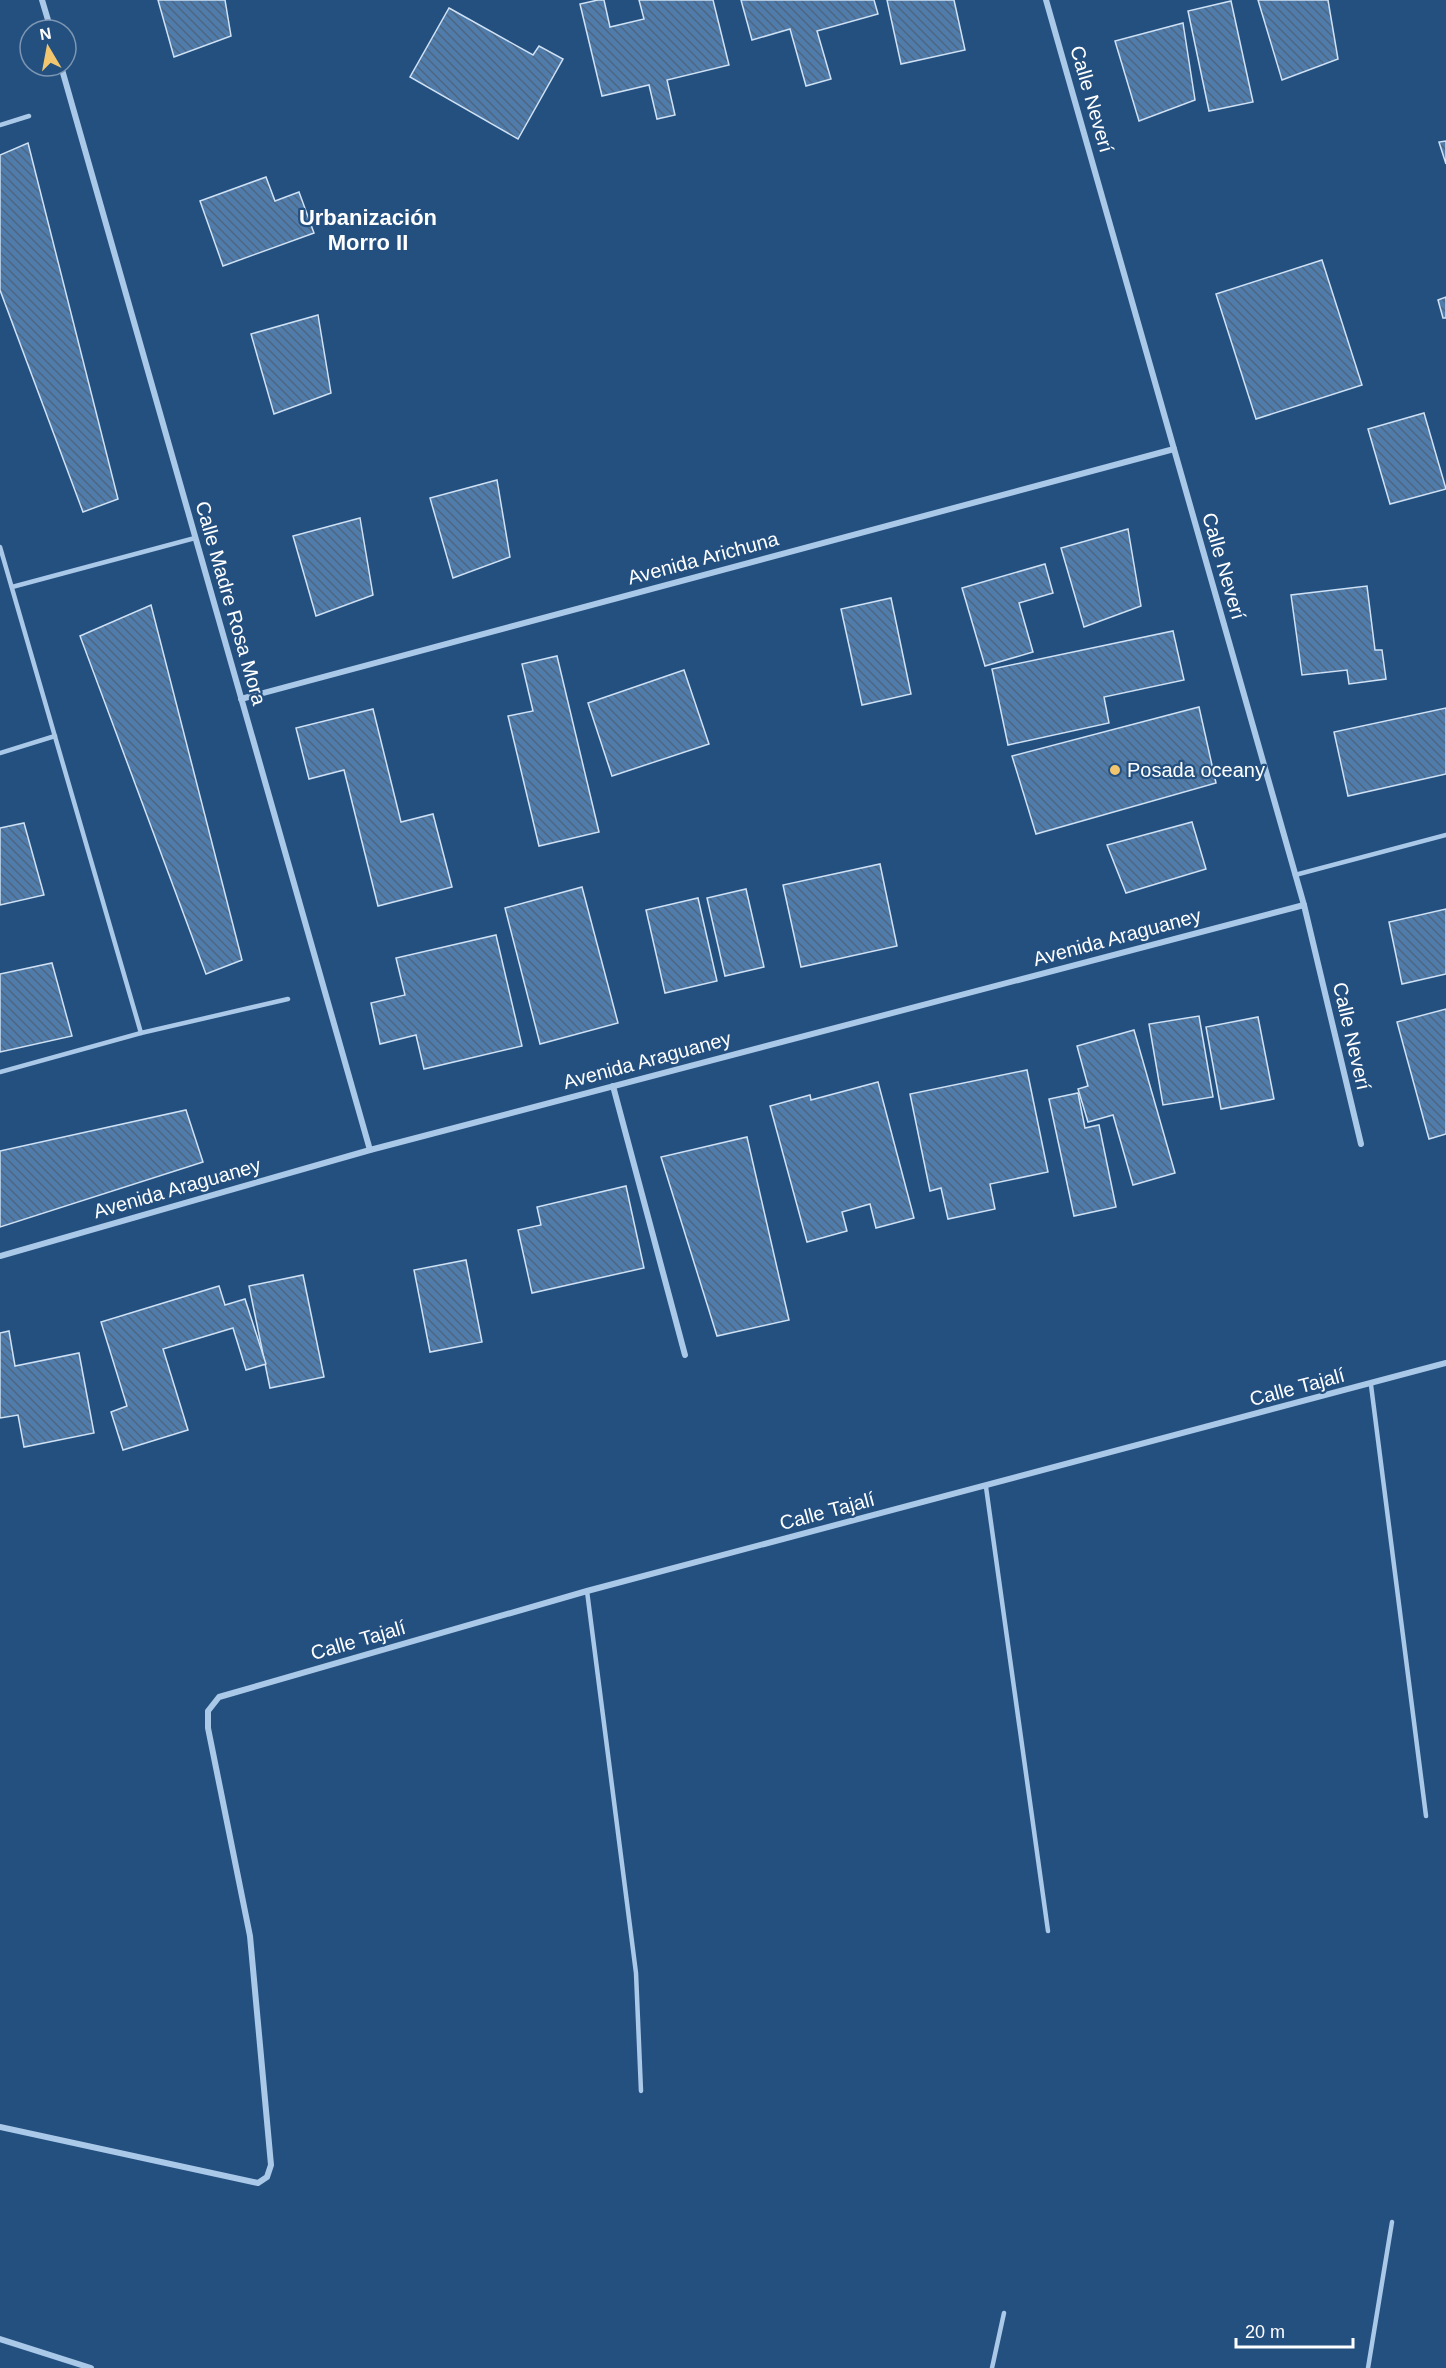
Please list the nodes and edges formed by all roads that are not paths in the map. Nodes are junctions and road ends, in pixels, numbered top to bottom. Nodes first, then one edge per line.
1 (42, 0) edge
2 (1046, 0) edge
3 (47, 18) edge
4 (64, 78) edge
5 (28, 116) dead end
6 (0, 125) edge
7 (1174, 449) junction
8 (195, 538) junction
9 (0, 547) edge
10 (12, 587) junction
11 (241, 699) junction
12 (55, 736) junction
13 (0, 753) edge
14 (1446, 835) edge
15 (1294, 875) junction
16 (1304, 904) junction
17 (288, 999) dead end
18 (141, 1033) junction
19 (0, 1072) edge
20 (614, 1086) junction
21 (1361, 1144) dead end
22 (370, 1150) junction
23 (0, 1256) edge
24 (685, 1354) dead end
25 (1446, 1363) edge
26 (1371, 1385) junction
27 (986, 1487) junction
28 (587, 1591) junction
29 (1426, 1816) dead end
30 (1048, 1931) dead end
31 (641, 2091) dead end
32 (0, 2127) edge
33 (1392, 2222) dead end
34 (1004, 2313) dead end
35 (0, 2339) edge
36 (91, 2368) edge
37 (992, 2368) edge
38 (1368, 2368) edge

1 - 3 street
2 - 7 street, Calle Neverí
4 - 8 street, Calle Madre Rosa Mora
5 - 6 lane
7 - 11 street, Avenida Arichuna
7 - 15 street, Calle Neverí
8 - 10 lane
8 - 11 street, Calle Madre Rosa Mora
9 - 10 lane
10 - 12 lane
11 - 22 street, Calle Madre Rosa Mora
12 - 13 lane
12 - 18 lane
14 - 15 lane
15 - 16 street, Calle Neverí
16 - 20 street, Avenida Araguaney
16 - 21 street, Calle Neverí
17 - 18 lane
18 - 19 lane
20 - 22 street, Avenida Araguaney
20 - 24 street
22 - 23 street, Avenida Araguaney
25 - 26 street, Calle Tajalí
26 - 27 street, Calle Tajalí
26 - 29 lane
27 - 28 street, Calle Tajalí
27 - 30 lane
28 - 31 lane
28 - 32 street, Calle Tajalí
33 - 38 lane
34 - 37 lane
35 - 36 street

